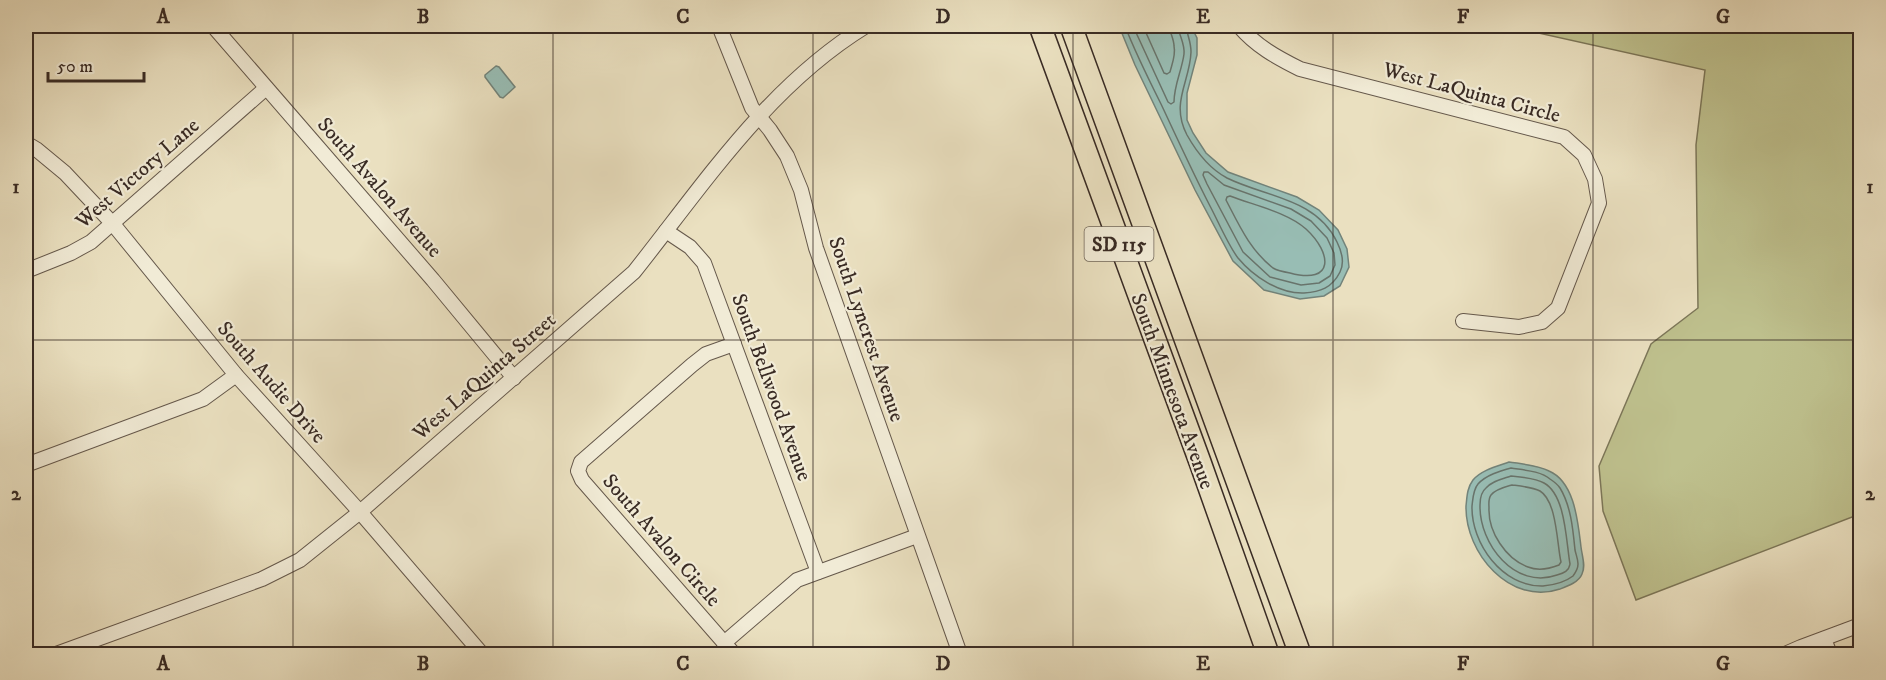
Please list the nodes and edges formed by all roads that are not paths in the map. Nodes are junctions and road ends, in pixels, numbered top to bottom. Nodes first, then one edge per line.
1 (213, 26) edge
2 (719, 26) edge
3 (866, 26) edge
4 (1040, 26) edge
5 (1071, 26) edge
6 (1239, 26) edge
7 (266, 88) junction
8 (759, 116) junction
9 (26, 143) edge
10 (112, 224) junction
11 (666, 231) junction
12 (26, 271) edge
13 (1463, 321) dead end
14 (735, 344) junction
15 (236, 375) junction
16 (514, 378) junction
17 (26, 465) edge
18 (360, 512) junction
19 (917, 536) junction
20 (818, 572) junction
21 (1860, 626) edge
22 (1824, 639) junction
23 (724, 643) junction
24 (56, 654) edge
25 (482, 654) edge
26 (734, 654) edge
27 (960, 654) edge
28 (1268, 654) edge
29 (1300, 654) edge
30 (1785, 654) edge
31 (1830, 654) edge

1 - 7 street, South Avalon Avenue
2 - 8 street, South Lyncrest Avenue
3 - 8 street, West LaQuinta Street
4 - 28 main road, South Minnesota Avenue / SD 115
5 - 29 main road, South Minnesota Avenue / SD 115
6 - 13 street, West LaQuinta Circle
7 - 10 street, West Victory Lane
7 - 16 street, South Avalon Avenue
8 - 11 street, West LaQuinta Street
8 - 19 street, South Lyncrest Avenue
9 - 10 street, South Audie Drive
10 - 12 street, West Victory Lane
10 - 15 street, South Audie Drive
11 - 14 street, South Bellwood Avenue
11 - 16 street, West LaQuinta Street
14 - 20 street, South Bellwood Avenue
14 - 23 street, South Avalon Circle
15 - 17 street
15 - 18 street, South Audie Drive
16 - 18 street, West LaQuinta Street
18 - 24 street, West LaQuinta Street
18 - 25 street, South Audie Drive
19 - 20 street
19 - 27 street, South Lyncrest Avenue
20 - 23 street
21 - 22 street
22 - 30 street
22 - 31 street
23 - 26 street, South Avalon Circle

